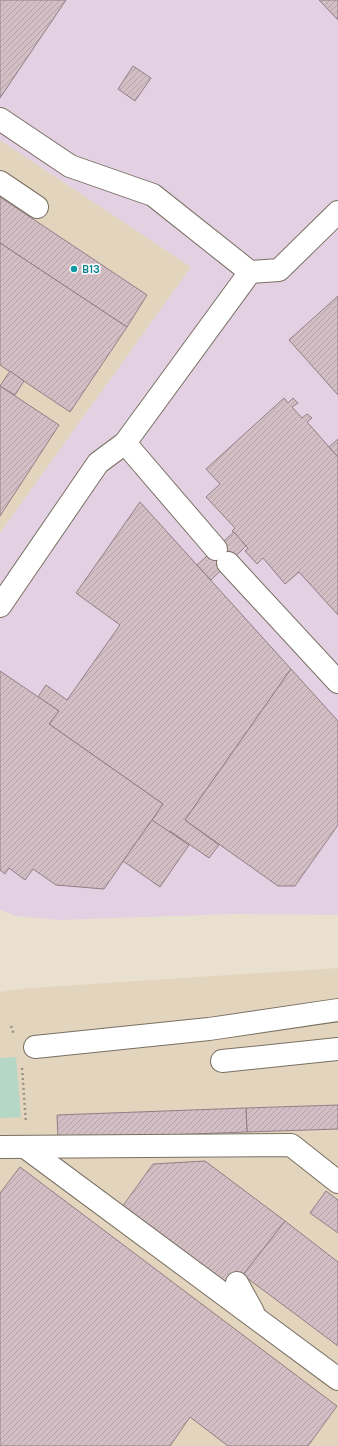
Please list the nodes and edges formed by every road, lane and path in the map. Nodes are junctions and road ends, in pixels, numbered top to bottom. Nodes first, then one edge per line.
1 (0, 119) edge
2 (0, 182) edge
3 (37, 207) dead end
4 (338, 212) edge
5 (250, 272) junction
6 (125, 443) junction
7 (0, 606) edge
8 (338, 682) edge
9 (338, 1010) edge
10 (338, 1049) edge
11 (28, 1054) joint
12 (222, 1061) dead end
13 (27, 1116) dead end
14 (0, 1147) edge
15 (25, 1147) junction
16 (338, 1182) edge
17 (237, 1283) dead end
18 (256, 1318) junction
19 (338, 1379) edge

1 - 5 lane
2 - 3 lane
4 - 5 lane
5 - 6 lane
6 - 7 lane
6 - 8 lane
9 - 11 lane
10 - 12 lane
11 - 13 path
14 - 15 lane
15 - 16 lane
15 - 18 lane
17 - 18 lane
18 - 19 lane

